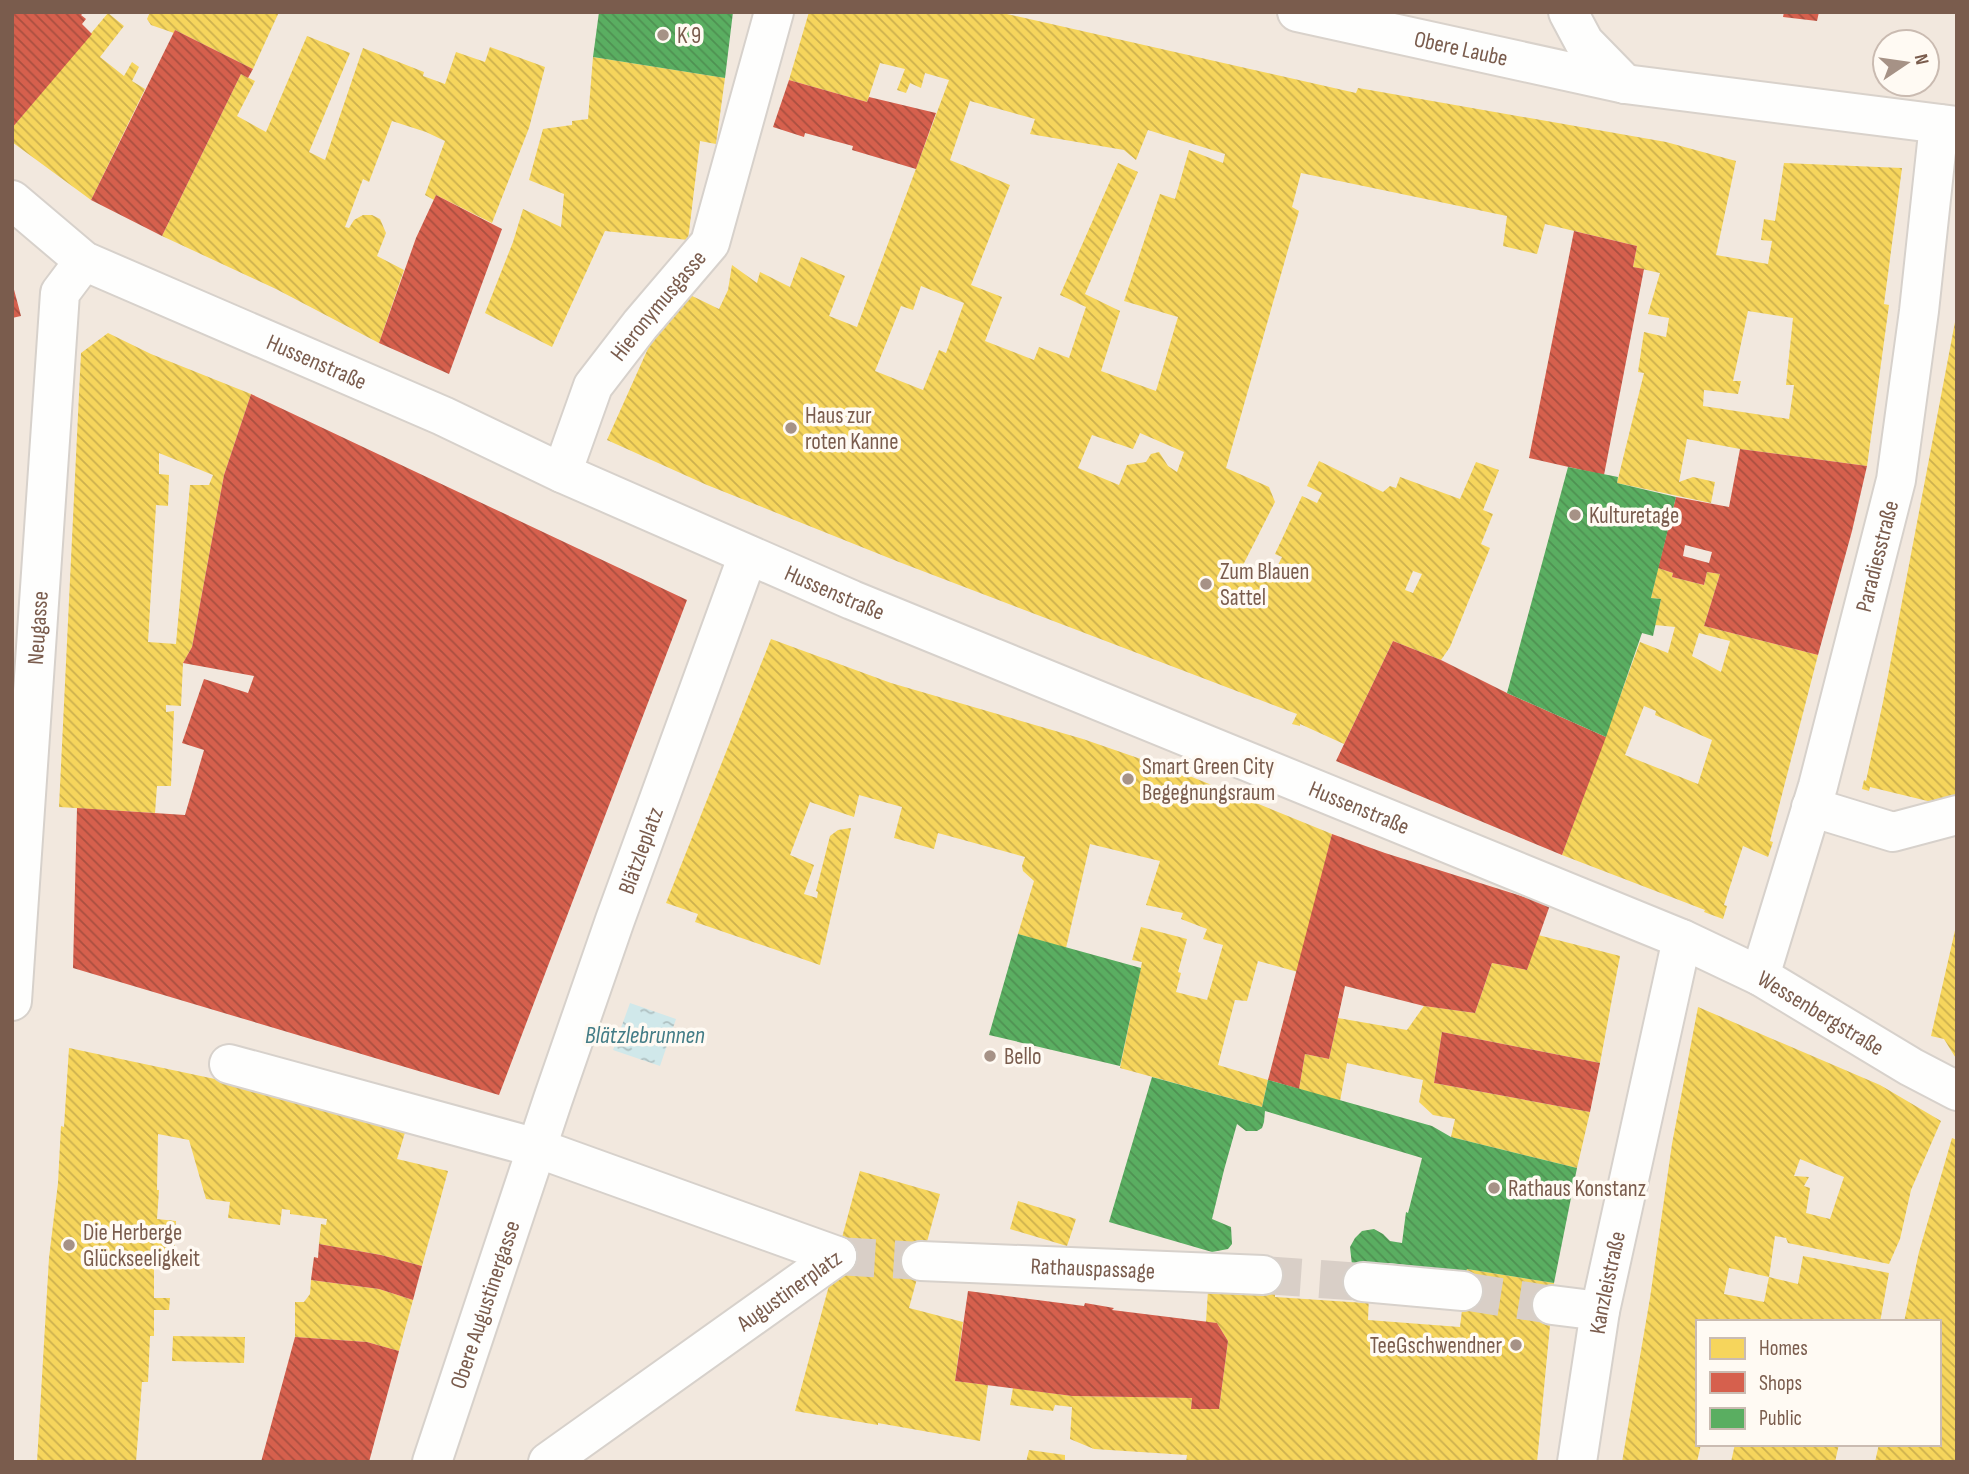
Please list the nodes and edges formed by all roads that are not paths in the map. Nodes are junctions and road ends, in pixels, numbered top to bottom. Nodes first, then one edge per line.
1 (774, 12) edge
2 (1297, 12) edge
3 (1568, 12) edge
4 (1625, 84) junction
5 (1948, 125) edge
6 (12, 200) edge
7 (83, 261) junction
8 (562, 473) junction
9 (748, 555) junction
10 (1811, 807) junction
11 (1957, 815) edge
12 (1682, 939) junction
13 (1760, 976) junction
14 (13, 989) edge
15 (12, 1001) edge
16 (229, 1064) dead end
17 (1957, 1091) edge
18 (537, 1148) junction
19 (921, 1261) tunnel mouth
20 (1263, 1275) tunnel mouth
21 (1363, 1282) tunnel mouth
22 (1463, 1291) tunnel mouth
23 (1552, 1305) tunnel mouth
24 (1600, 1311) junction
25 (432, 1462) edge
26 (548, 1462) edge
27 (1577, 1462) edge

1 - 8 street, Hieronymusgasse
2 - 4 street, Obere Laube
3 - 4 street
4 - 5 street, Obere Laube
5 - 10 street, Paradiesstraße
6 - 7 street, Hussenstraße
7 - 8 street, Hussenstraße
7 - 14 street, Neugasse
8 - 9 street, Hussenstraße
9 - 12 street, Hussenstraße
9 - 18 street, Blätzleplatz
10 - 11 street
10 - 13 street, Paradiesstraße
12 - 13 street, Wessenbergstraße
12 - 24 street, Kanzleistraße
13 - 17 street, Wessenbergstraße
14 - 15 street, Neugasse
16 - 18 street
18 - 25 street, Obere Augustinergasse
18 - 26 street, Augustinerplatz
19 - 20 street, Rathauspassage
21 - 22 street
23 - 24 street
24 - 27 street, Kanzleistraße

